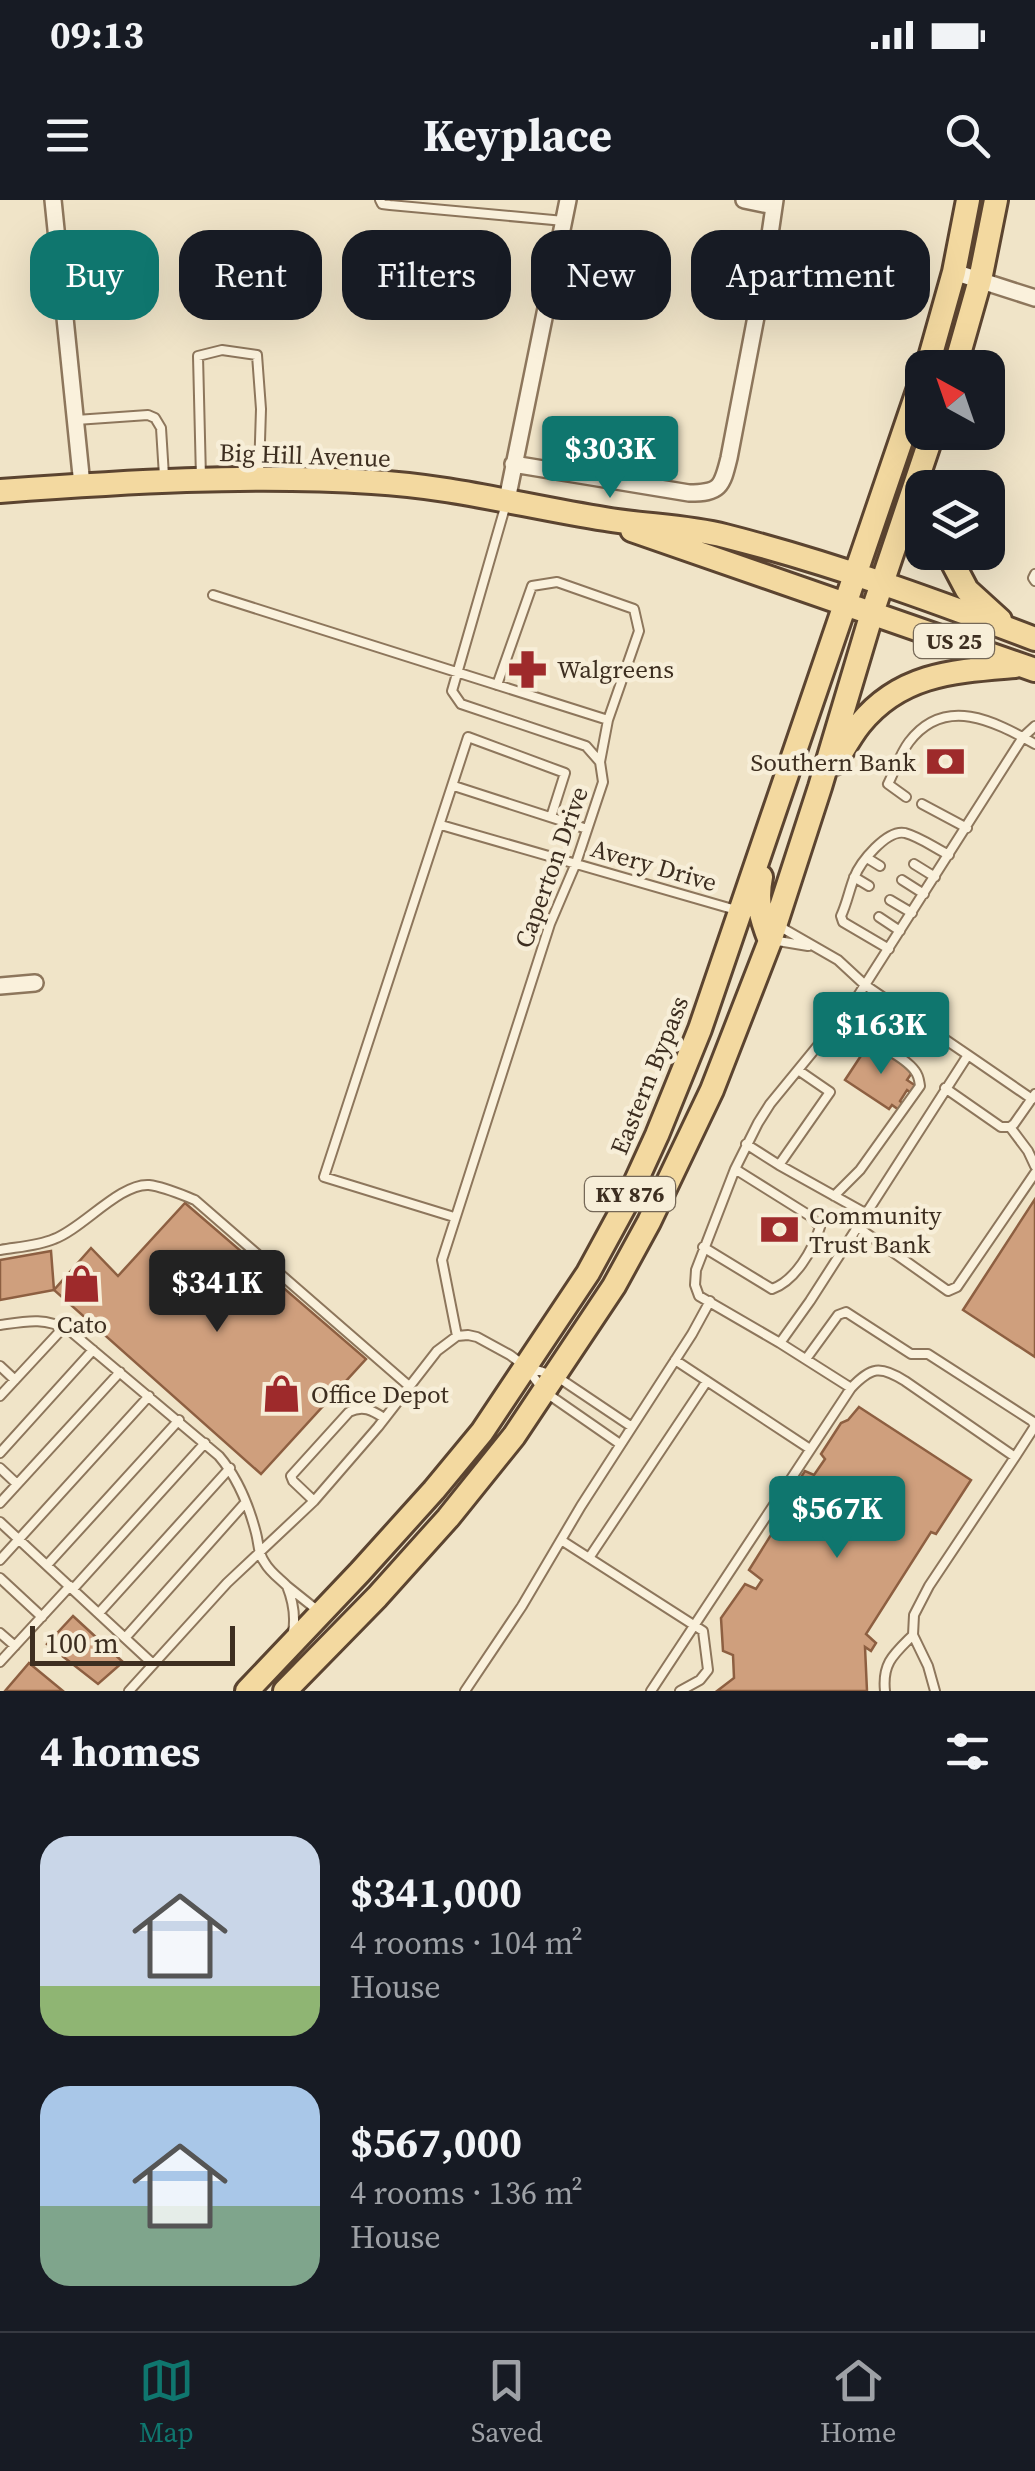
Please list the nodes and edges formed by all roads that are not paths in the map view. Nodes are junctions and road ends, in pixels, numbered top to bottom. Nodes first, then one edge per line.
1 (53, 200) edge
2 (380, 200) edge
3 (568, 200) edge
4 (744, 200) edge
5 (968, 200) edge
6 (996, 200) edge
7 (775, 203) edge
8 (564, 221) junction
9 (954, 272) junction
10 (980, 280) junction
11 (1035, 298) edge
12 (931, 350) edge
13 (960, 350) edge
14 (76, 420) junction
15 (905, 431) edge
16 (929, 450) edge
17 (514, 464) junction
18 (258, 478) junction
19 (202, 479) junction
20 (164, 480) junction
21 (82, 485) junction
22 (0, 492) edge
23 (507, 500) junction
24 (605, 520) junction
25 (956, 570) edge
26 (857, 574) junction
27 (882, 583) junction
28 (214, 595) dead end
29 (847, 603) junction
30 (872, 613) junction
31 (1010, 630) junction
32 (1035, 639) edge
33 (1029, 668) edge
34 (457, 672) junction
35 (497, 685) junction
36 (608, 720) junction
37 (1035, 726) edge
38 (1023, 737) junction
39 (1035, 744) edge
40 (600, 762) junction
41 (454, 786) junction
42 (820, 787) junction
43 (906, 796) dead end
44 (922, 804) dead end
45 (777, 805) junction
46 (550, 817) junction
47 (441, 825) junction
48 (966, 828) junction
49 (587, 829) junction
50 (881, 843) junction
51 (893, 850) dead end
52 (949, 855) junction
53 (867, 858) junction
54 (576, 863) junction
55 (914, 864) dead end
56 (880, 866) dead end
57 (854, 877) junction
58 (935, 877) junction
59 (902, 880) dead end
60 (868, 886) dead end
61 (924, 894) junction
62 (890, 900) dead end
63 (740, 911) junction
64 (912, 913) junction
65 (879, 917) dead end
66 (774, 930) junction
67 (900, 931) junction
68 (812, 947) junction
69 (889, 949) junction
70 (35, 984) dead end
71 (864, 985) junction
72 (0, 986) edge
73 (836, 1025) junction
74 (968, 1056) junction
75 (798, 1070) junction
76 (946, 1088) junction
77 (1034, 1096) edge
78 (1010, 1127) junction
79 (746, 1144) junction
80 (779, 1165) junction
81 (1035, 1166) edge
82 (736, 1170) junction
83 (1035, 1173) edge
84 (834, 1196) junction
85 (864, 1213) junction
86 (454, 1217) junction
87 (856, 1226) junction
88 (704, 1248) junction
89 (0, 1250) edge
90 (710, 1300) junction
91 (0, 1325) edge
92 (64, 1327) junction
93 (457, 1336) junction
94 (780, 1342) junction
95 (93, 1350) junction
96 (806, 1359) junction
97 (675, 1360) junction
98 (0, 1366) edge
99 (526, 1367) junction
100 (120, 1372) junction
101 (16, 1380) junction
102 (707, 1381) junction
103 (550, 1384) junction
104 (409, 1386) junction
105 (851, 1388) junction
106 (0, 1396) edge
107 (148, 1396) junction
108 (384, 1418) junction
109 (179, 1420) junction
110 (1035, 1426) edge
111 (632, 1427) junction
112 (205, 1443) junction
113 (620, 1444) junction
114 (810, 1448) junction
115 (0, 1453) edge
116 (1015, 1456) junction
117 (0, 1468) edge
118 (230, 1468) junction
119 (17, 1484) junction
120 (314, 1501) junction
121 (0, 1503) edge
122 (245, 1503) junction
123 (0, 1522) edge
124 (19, 1540) junction
125 (561, 1540) junction
126 (259, 1553) junction
127 (589, 1558) junction
128 (0, 1560) edge
129 (48, 1566) junction
130 (0, 1578) edge
131 (287, 1586) junction
132 (72, 1588) junction
133 (99, 1613) junction
134 (320, 1613) junction
135 (42, 1616) junction
136 (695, 1626) junction
137 (0, 1633) edge
138 (913, 1636) junction
139 (125, 1638) junction
140 (291, 1644) junction
141 (14, 1646) junction
142 (0, 1662) edge
143 (154, 1664) junction
144 (654, 1688) edge
145 (129, 1691) edge
146 (247, 1691) edge
147 (268, 1691) edge
148 (285, 1691) edge
149 (465, 1691) edge
150 (668, 1691) edge
151 (680, 1691) edge
152 (885, 1691) edge
153 (935, 1691) edge

1 - 14 street
2 - 8 lane
3 - 8 street
4 - 7 street
5 - 9 main road
6 - 10 main road
7 - 17 street
8 - 17 street
9 - 10 street
9 - 12 main road
10 - 11 street
10 - 13 main road
14 - 20 lane
14 - 21 street
15 - 26 main road, Eastern Bypass
16 - 27 main road, KY 876
17 - 23 street
18 - 19 main road, Big Hill Avenue
18 - 19 lane
18 - 23 main road, Big Hill Avenue
19 - 20 main road, Big Hill Avenue
20 - 21 main road, Big Hill Avenue
21 - 22 main road, Big Hill Avenue
23 - 24 main road, Big Hill Avenue
23 - 34 lane
24 - 26 main road, Big Hill Avenue
24 - 29 main road, Big Hill Avenue
25 - 31 main road
26 - 27 main road, Big Hill Avenue
26 - 29 main road, Eastern Bypass
27 - 30 main road, KY 876
27 - 31 main road, Big Hill Avenue
28 - 34 lane
29 - 30 main road, US 25
29 - 45 main road, Eastern Bypass / KY 876
30 - 33 main road, US 25
30 - 42 main road, KY 876
31 - 32 main road, US 25
33 - 42 main road
34 - 35 lane
34 - 40 lane, Caperton Drive
35 - 36 lane
35 - 36 lane
36 - 40 lane
37 - 38 lane
38 - 39 lane
38 - 43 lane
38 - 48 lane
40 - 49 lane, Caperton Drive
41 - 46 lane
41 - 46 lane
41 - 47 lane
42 - 66 main road, KY 876
44 - 48 lane
45 - 63 main road, Eastern Bypass / KY 876
45 - 66 main road
46 - 49 lane
47 - 54 lane, Avery Drive
47 - 86 lane
48 - 52 lane
49 - 54 lane, Caperton Drive
50 - 51 lane
50 - 52 lane
50 - 53 lane
52 - 58 lane
53 - 56 lane
53 - 57 lane
54 - 63 lane, Avery Drive
54 - 86 lane, Caperton Drive
55 - 58 lane
57 - 60 lane
57 - 69 lane
58 - 61 lane
59 - 61 lane
61 - 64 lane
62 - 64 lane
63 - 99 main road, Eastern Bypass / KY 876
64 - 67 lane
65 - 67 lane
66 - 68 lane
66 - 68 lane
66 - 103 main road, KY 876
67 - 69 lane
68 - 71 lane
69 - 71 lane
70 - 72 street
71 - 73 lane
71 - 74 lane
73 - 75 lane
73 - 84 lane
74 - 76 lane
74 - 77 lane
75 - 79 lane
75 - 80 lane
76 - 78 lane
76 - 85 lane
77 - 78 lane
78 - 81 lane
79 - 80 lane
79 - 82 lane
80 - 84 lane
82 - 88 lane
82 - 88 lane
83 - 87 lane
84 - 85 lane
85 - 87 lane
86 - 93 lane, Caperton Drive
87 - 94 lane
88 - 90 lane
89 - 104 lane
90 - 94 lane
90 - 97 lane
91 - 92 lane
92 - 95 lane
92 - 101 lane
93 - 99 lane
93 - 104 lane
94 - 96 lane
95 - 100 lane
95 - 115 lane
96 - 105 lane
96 - 110 lane
97 - 102 lane
97 - 111 lane
98 - 101 lane
99 - 103 lane
99 - 103 lane
99 - 134 main road, Eastern Bypass / KY 876
100 - 107 lane
100 - 119 lane
101 - 106 lane
102 - 114 lane
102 - 127 lane
103 - 111 lane
103 - 113 lane
103 - 148 main road, KY 876
104 - 108 lane
105 - 114 lane
105 - 116 lane
107 - 109 lane
107 - 124 lane
108 - 120 lane
108 - 120 lane
109 - 112 lane
109 - 129 lane
110 - 116 lane
111 - 113 lane
112 - 118 lane
112 - 132 lane
113 - 125 lane
114 - 136 lane
116 - 138 lane
117 - 119 lane
118 - 122 lane
118 - 133 lane
119 - 121 lane
120 - 126 lane
122 - 126 lane
122 - 139 lane
123 - 124 lane
124 - 128 lane
124 - 129 lane
125 - 127 lane
125 - 149 lane
126 - 131 lane
126 - 143 lane
127 - 136 lane
129 - 132 lane
130 - 135 lane
131 - 134 lane
131 - 140 lane
132 - 133 lane
132 - 135 lane
133 - 139 lane
134 - 140 main road, Eastern Bypass / KY 876
134 - 147 main road
135 - 141 lane
136 - 144 lane
136 - 151 lane
137 - 141 lane
138 - 152 lane
138 - 153 lane
139 - 143 lane
140 - 146 main road, Eastern Bypass / KY 876
141 - 142 lane
143 - 145 lane
144 - 150 lane

